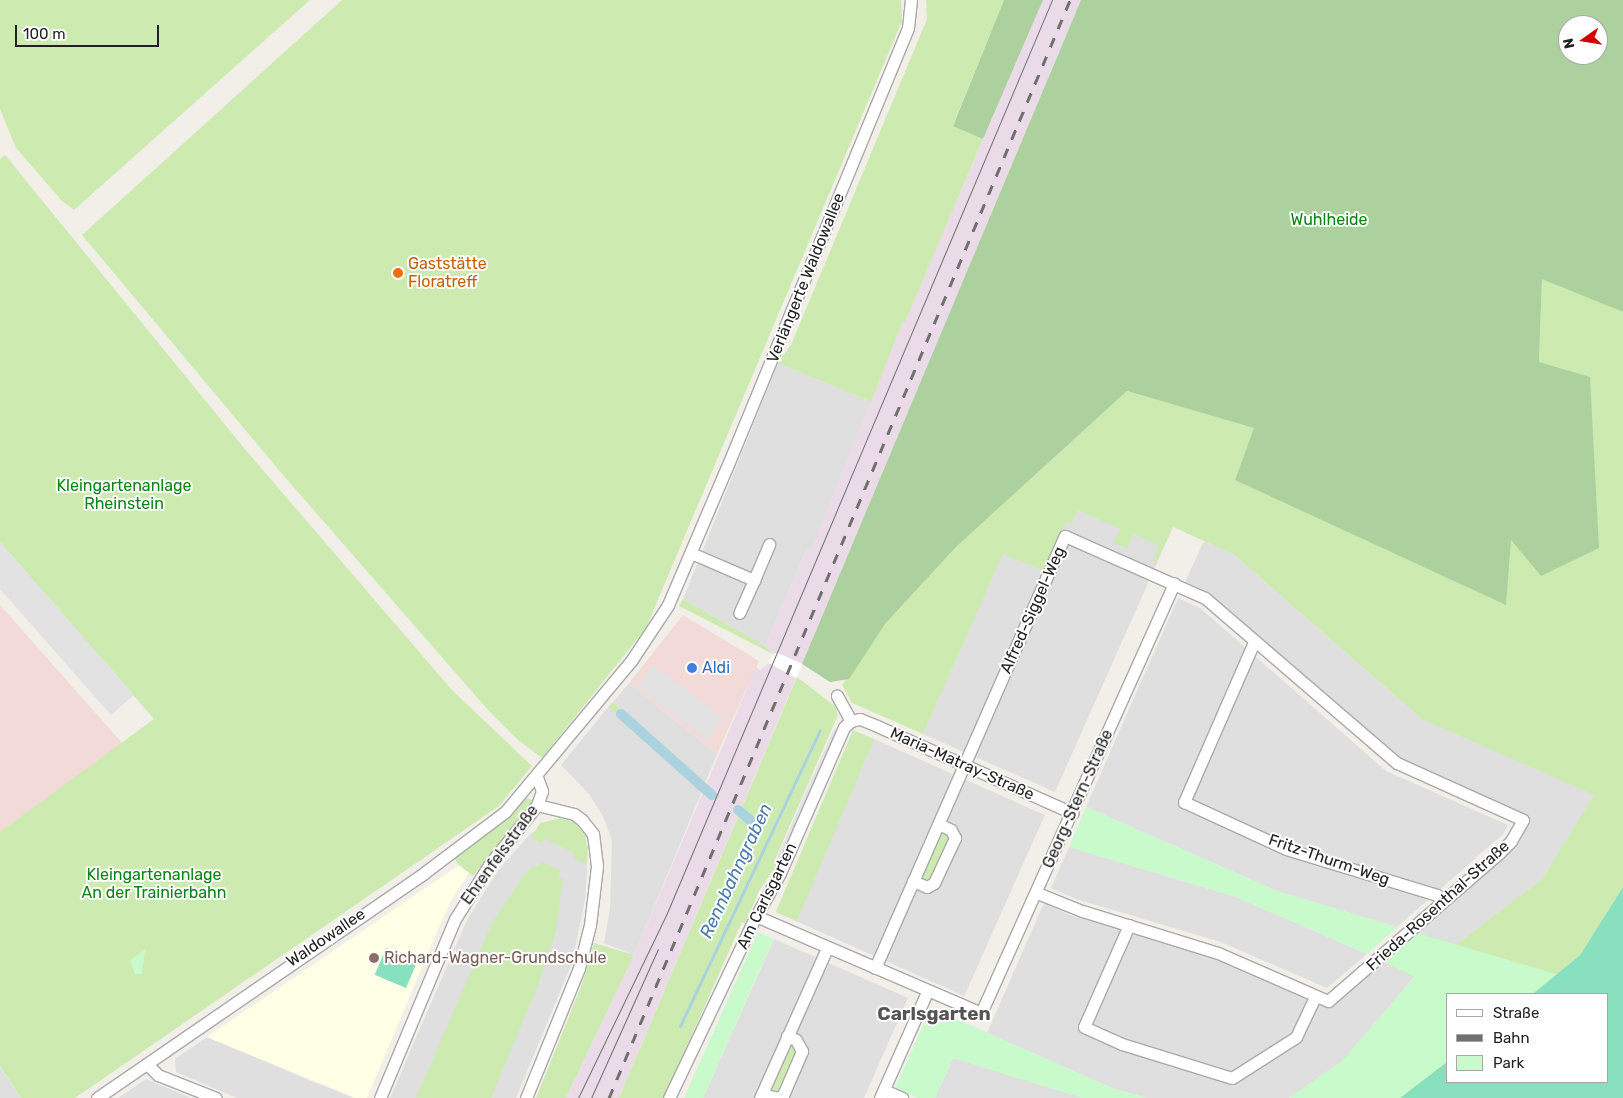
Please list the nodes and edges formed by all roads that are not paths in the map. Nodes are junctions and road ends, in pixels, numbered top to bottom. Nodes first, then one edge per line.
1 (911, 0) edge
2 (769, 544) dead end
3 (690, 552) junction
4 (754, 580) junction
5 (1174, 583) junction
6 (739, 613) dead end
7 (1254, 642) junction
8 (837, 696) dead end
9 (851, 721) junction
10 (965, 765) junction
11 (545, 767) joint
12 (537, 777) junction
13 (537, 806) junction
14 (1072, 813) junction
15 (938, 824) junction
16 (913, 881) junction
17 (1037, 893) junction
18 (1443, 902) junction
19 (756, 916) junction
20 (1129, 926) junction
21 (828, 948) junction
22 (875, 968) junction
23 (927, 992) junction
24 (1315, 997) junction
25 (787, 1036) junction
26 (147, 1064) junction
27 (882, 1094) edge
28 (761, 1096) edge
29 (97, 1098) edge
30 (216, 1098) edge
31 (380, 1098) edge
32 (526, 1098) edge
33 (669, 1098) edge
34 (902, 1098) edge

1 - 3 street, Verlängerte Waldowallee
2 - 4 street
3 - 4 street
3 - 11 street, Verlängerte Waldowallee
4 - 6 street
5 - 7 street, Frieda-Rosenthal-Straße
5 - 10 street, Alfred-Siggel-Weg
5 - 14 street, Georg-Stern-Straße
7 - 18 street, Frieda-Rosenthal-Straße
7 - 18 street, Fritz-Thurm-Weg
8 - 9 street
9 - 10 street, Maria-Matray-Straße
9 - 19 street, Am Carlsgarten
10 - 14 street, Maria-Matray-Straße
10 - 15 street
11 - 12 street, Waldowallee
12 - 13 street, Ehrenfelsstraße
12 - 26 street, Waldowallee
13 - 31 street, Ehrenfelsstraße
13 - 32 street
14 - 17 street, Georg-Stern-Straße
15 - 16 street
15 - 16 street
16 - 22 street
17 - 20 street
17 - 23 street, Georg-Stern-Straße
18 - 24 street, Frieda-Rosenthal-Straße
19 - 21 street
19 - 33 street, Am Carlsgarten
20 - 24 street
20 - 24 street
21 - 22 street
21 - 25 street
22 - 23 street
23 - 27 street
25 - 28 street
25 - 28 street
26 - 29 street, Waldowallee
26 - 30 street
27 - 34 street

